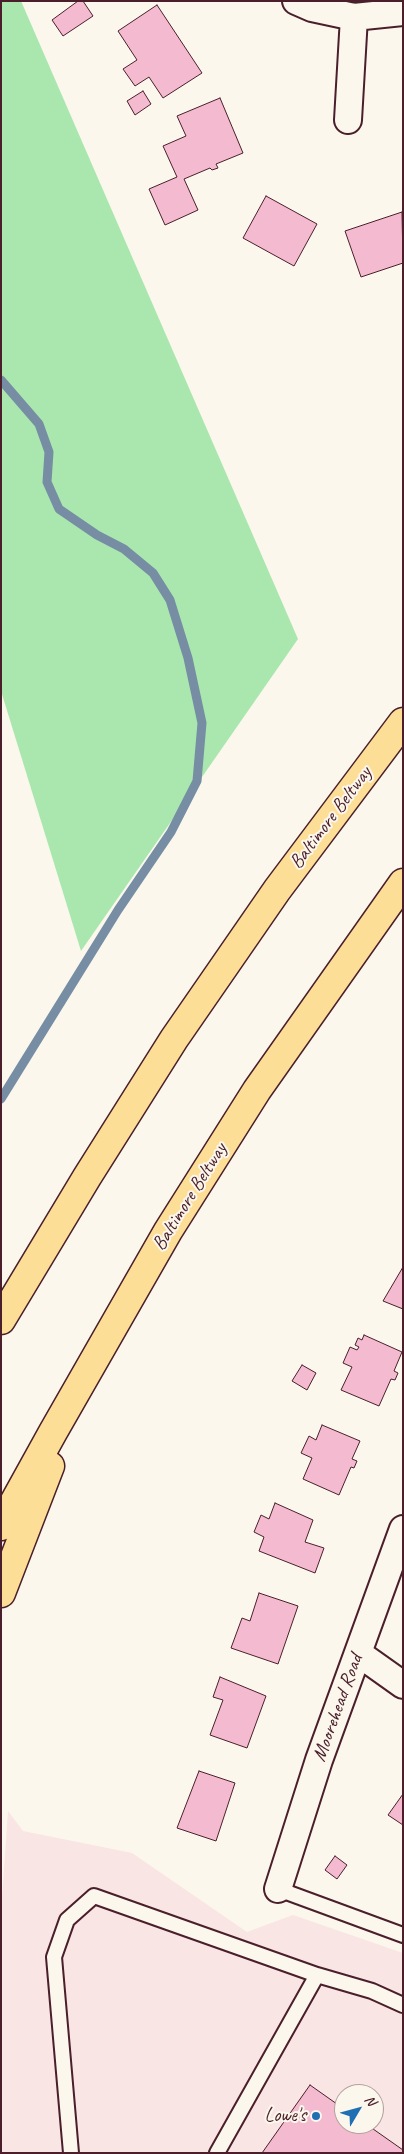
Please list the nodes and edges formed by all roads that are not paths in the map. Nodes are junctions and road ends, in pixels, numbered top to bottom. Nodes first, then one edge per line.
1 (296, 1) edge
2 (403, 12) edge
3 (354, 17) junction
4 (348, 120) dead end
5 (403, 722) edge
6 (403, 883) edge
7 (1, 1320) edge
8 (86, 1373) junction
9 (1, 1526) edge
10 (403, 1529) edge
11 (1, 1593) edge
12 (358, 1653) junction
13 (403, 1685) edge
14 (278, 1889) joint
15 (403, 1935) edge
16 (317, 1975) junction
17 (403, 2005) edge
18 (71, 2153) edge
19 (217, 2153) edge

1 - 3 street
2 - 3 street
3 - 4 street
5 - 7 highway, Baltimore Beltway
6 - 8 highway, Baltimore Beltway
8 - 9 highway, Baltimore Beltway
8 - 11 highway
10 - 12 street, Moorehead Road
12 - 13 street
12 - 14 street, Moorehead Road
14 - 15 lane
16 - 17 lane
16 - 18 lane
16 - 19 lane

